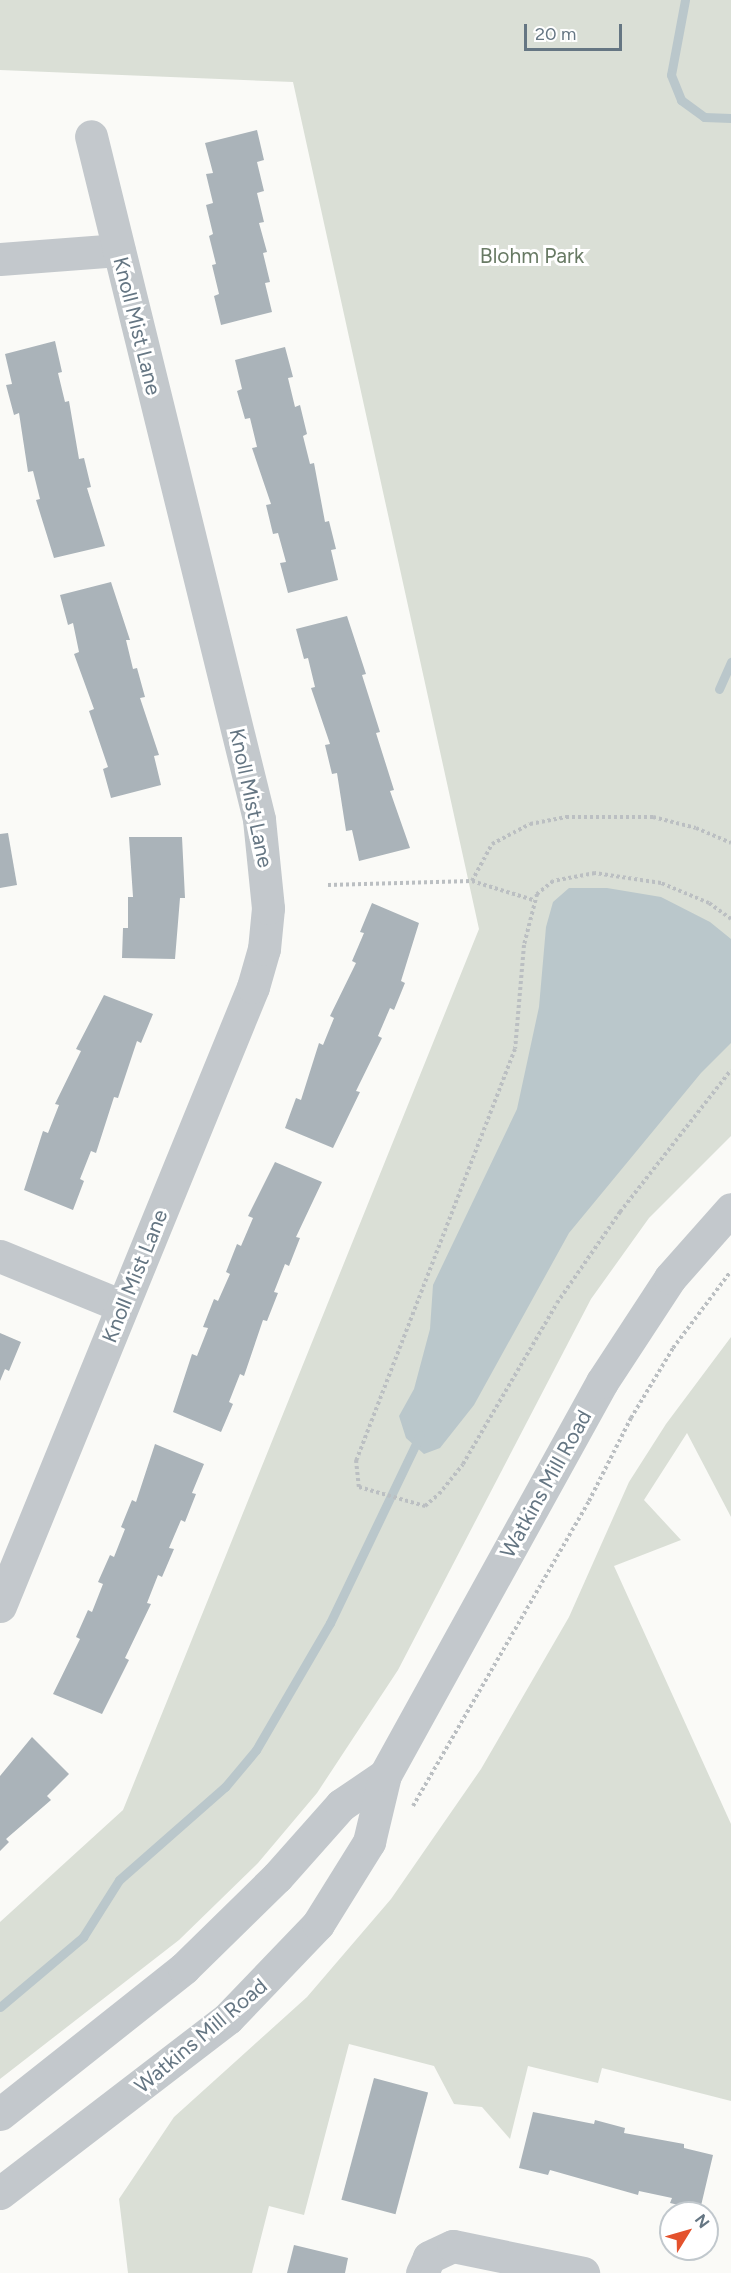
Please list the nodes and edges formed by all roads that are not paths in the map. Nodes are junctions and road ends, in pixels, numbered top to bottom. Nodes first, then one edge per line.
1 (91, 136) dead end
2 (119, 250) junction
3 (0, 259) edge
4 (731, 1209) edge
5 (0, 1256) edge
6 (122, 1306) junction
7 (0, 1606) edge
8 (384, 1775) junction
9 (0, 2114) edge
10 (0, 2193) edge
11 (422, 2273) edge
12 (583, 2273) edge

1 - 2 street, Knoll Mist Lane
2 - 3 street
2 - 6 street, Knoll Mist Lane
4 - 8 street, Watkins Mill Road
5 - 6 street
6 - 7 street, Knoll Mist Lane
8 - 9 street, Watkins Mill Road
8 - 10 street, Watkins Mill Road
11 - 12 street

